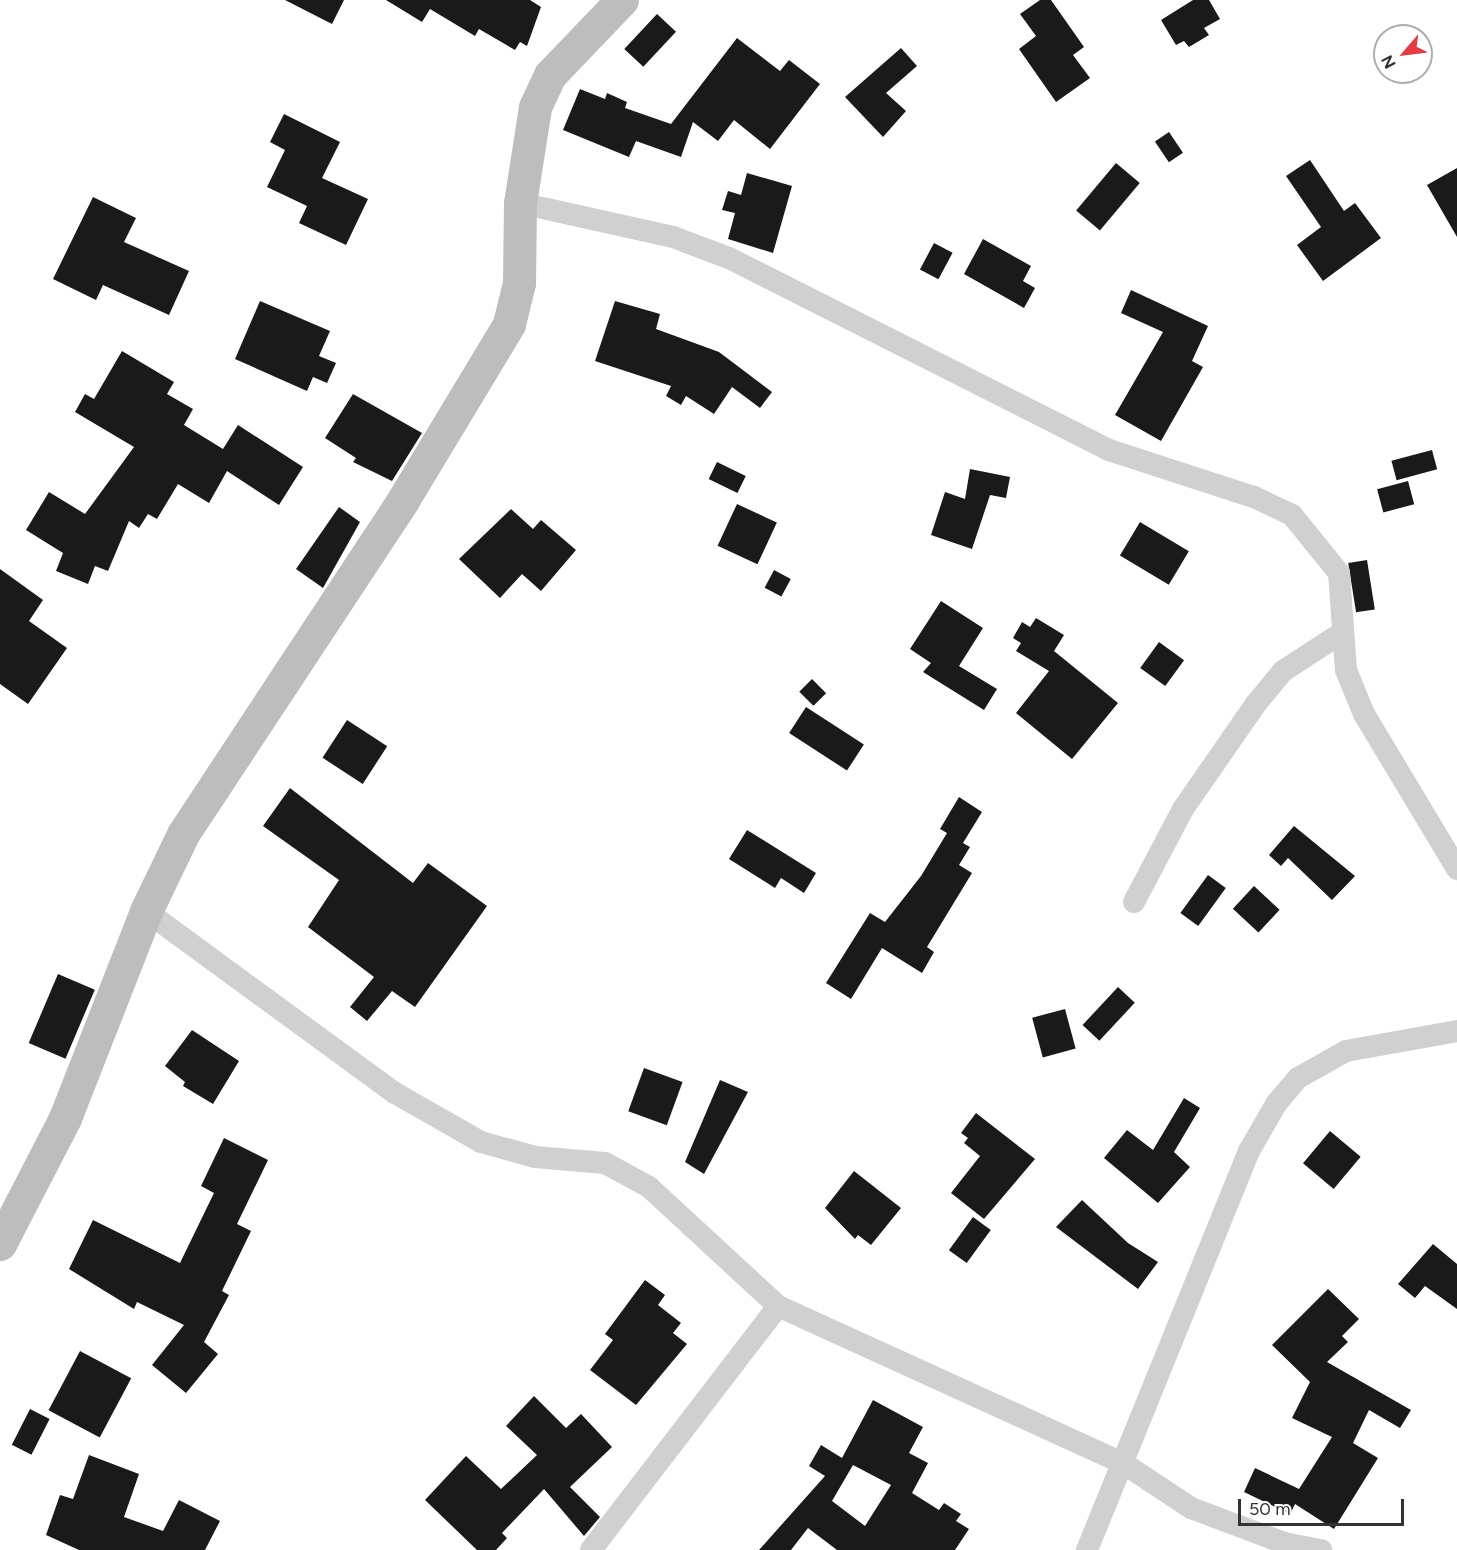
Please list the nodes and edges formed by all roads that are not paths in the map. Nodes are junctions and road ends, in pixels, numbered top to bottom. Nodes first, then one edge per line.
1 (622, 0) edge
2 (520, 203) junction
3 (1340, 634) junction
4 (1457, 869) edge
5 (1134, 902) dead end
6 (146, 911) junction
7 (1457, 1031) edge
8 (0, 1244) edge
9 (778, 1306) junction
10 (1122, 1463) junction
11 (591, 1550) edge
12 (1087, 1550) edge
13 (1321, 1550) edge

1 - 2 street
2 - 3 street
2 - 6 street
3 - 4 street
3 - 5 street
6 - 8 street
6 - 9 street
7 - 10 street
9 - 10 street
9 - 11 street
10 - 12 street
10 - 13 street

